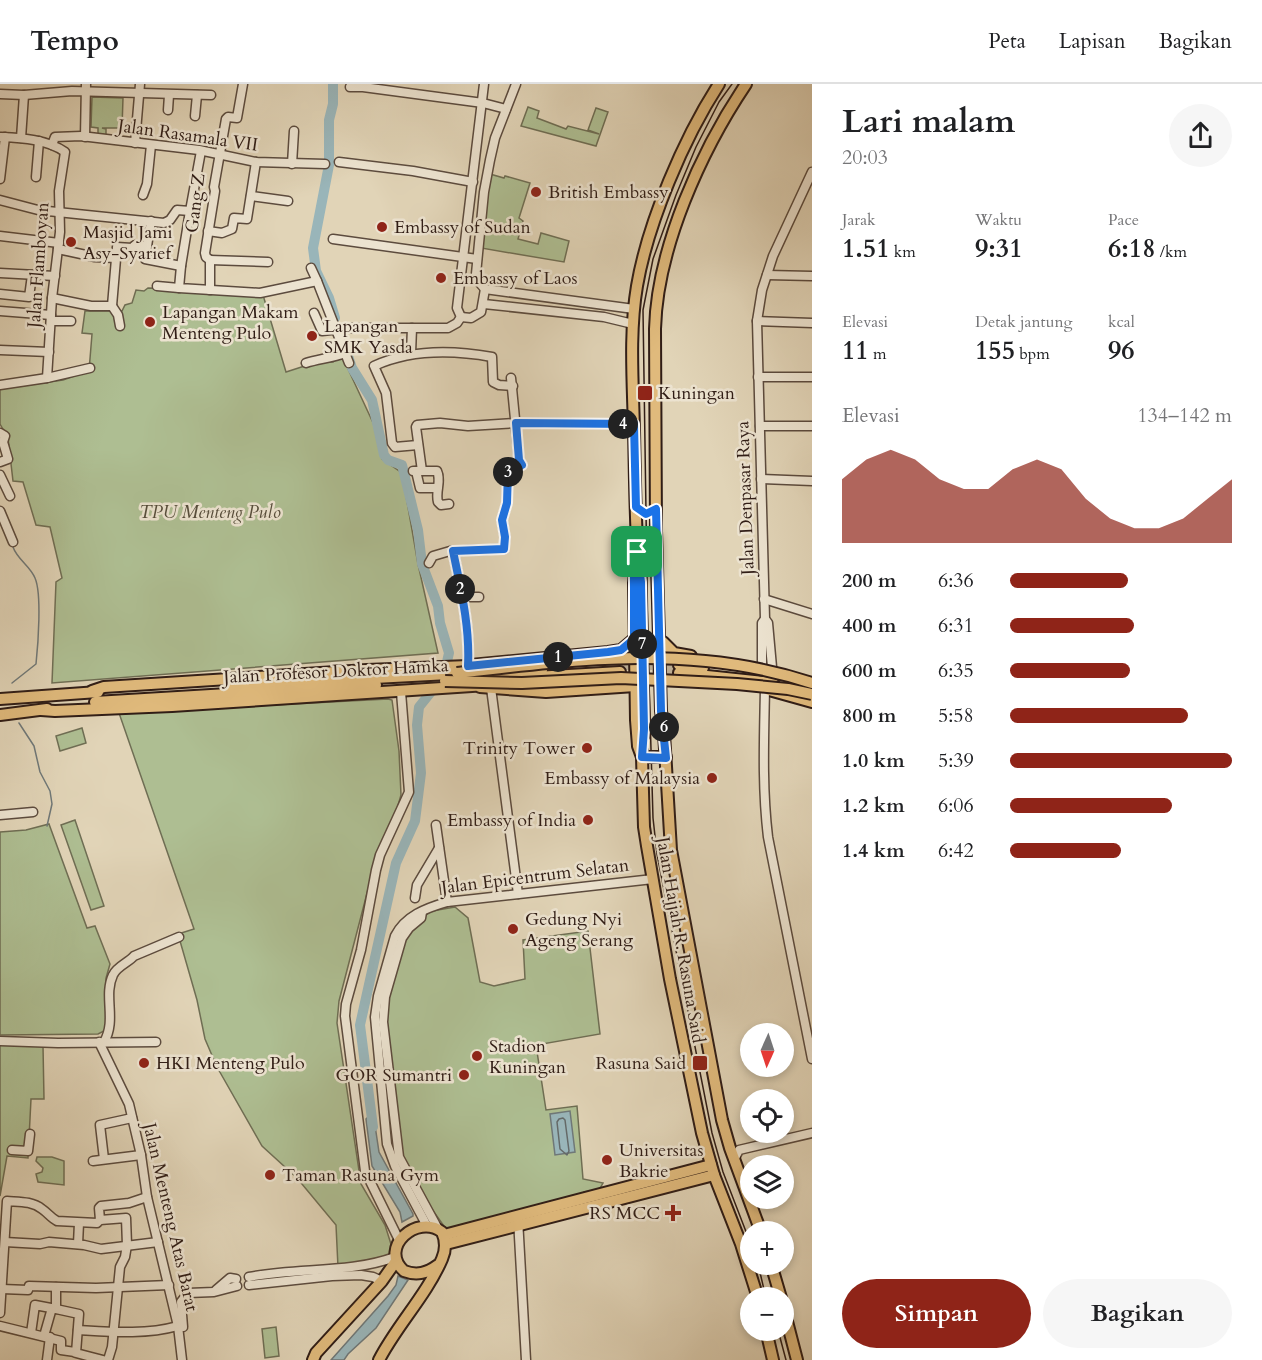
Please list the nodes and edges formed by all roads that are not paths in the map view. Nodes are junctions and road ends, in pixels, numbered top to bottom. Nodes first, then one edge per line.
1 (243, 84) edge
2 (484, 84) edge
3 (516, 84) edge
4 (719, 84) edge
5 (746, 84) edge
6 (350, 87) dead end
7 (86, 88) edge
8 (139, 88) edge
9 (0, 94) edge
10 (24, 95) junction
11 (169, 95) junction
12 (197, 95) junction
13 (211, 95) dead end
14 (483, 103) junction
15 (706, 106) junction
16 (506, 109) junction
17 (168, 110) dead end
18 (195, 116) dead end
19 (725, 116) junction
20 (294, 131) dead end
21 (3, 137) edge
22 (85, 137) junction
23 (21, 138) junction
24 (39, 141) junction
25 (135, 142) junction
26 (52, 145) junction
27 (151, 145) junction
28 (201, 151) junction
29 (218, 154) junction
30 (256, 162) junction
31 (339, 162) dead end
32 (292, 164) junction
33 (325, 164) dead end
34 (812, 172) edge
35 (36, 177) dead end
36 (0, 179) edge
37 (473, 182) junction
38 (143, 195) dead end
39 (251, 196) junction
40 (0, 200) edge
41 (288, 201) dead end
42 (59, 211) junction
43 (190, 211) junction
44 (151, 221) junction
45 (208, 231) junction
46 (0, 236) edge
47 (333, 239) dead end
48 (58, 246) junction
49 (147, 246) junction
50 (463, 256) junction
51 (116, 258) junction
52 (477, 259) junction
53 (210, 260) junction
54 (268, 262) dead end
55 (181, 266) junction
56 (311, 268) dead end
57 (0, 273) edge
58 (32, 275) junction
59 (766, 275) junction
60 (55, 276) junction
61 (812, 276) edge
62 (317, 280) junction
63 (157, 286) dead end
64 (179, 288) junction
65 (485, 289) junction
66 (210, 290) junction
67 (0, 294) edge
68 (52, 298) junction
69 (484, 304) junction
70 (112, 306) junction
71 (634, 309) junction
72 (0, 311) edge
73 (314, 313) dead end
74 (460, 317) junction
75 (51, 318) junction
76 (71, 321) dead end
77 (757, 321) junction
78 (812, 323) edge
79 (633, 324) junction
80 (120, 326) dead end
81 (412, 328) junction
82 (339, 330) junction
83 (0, 350) edge
84 (49, 352) junction
85 (345, 352) junction
86 (411, 353) junction
87 (306, 363) dead end
88 (349, 363) dead end
89 (90, 368) dead end
90 (758, 377) junction
91 (812, 377) edge
92 (47, 378) junction
93 (0, 385) edge
94 (516, 423) junction
95 (634, 424) junction
96 (760, 426) junction
97 (812, 426) edge
98 (0, 434) edge
99 (418, 445) junction
100 (0, 462) edge
101 (417, 471) junction
102 (0, 475) edge
103 (761, 479) junction
104 (812, 481) edge
105 (437, 488) junction
106 (10, 496) dead end
107 (449, 504) dead end
108 (636, 507) junction
109 (656, 509) junction
110 (0, 511) edge
111 (13, 542) dead end
112 (453, 551) junction
113 (637, 552) junction
114 (429, 563) dead end
115 (657, 587) junction
116 (462, 597) junction
117 (480, 597) dead end
118 (764, 598) junction
119 (812, 614) edge
120 (634, 639) junction
121 (663, 642) junction
122 (608, 652) junction
123 (468, 666) junction
124 (767, 666) junction
125 (681, 669) junction
126 (812, 680) edge
127 (635, 686) junction
128 (616, 687) junction
129 (485, 688) junction
130 (765, 690) junction
131 (92, 691) junction
132 (401, 692) junction
133 (665, 694) junction
134 (117, 696) junction
135 (812, 698) edge
136 (0, 699) edge
137 (41, 710) junction
138 (0, 715) edge
139 (664, 733) junction
140 (642, 757) junction
141 (666, 758) junction
142 (33, 812) dead end
143 (0, 815) edge
144 (436, 825) dead end
145 (439, 848) junction
146 (653, 879) junction
147 (518, 894) junction
148 (415, 898) dead end
149 (447, 902) junction
150 (179, 937) dead end
151 (0, 1041) edge
152 (102, 1042) junction
153 (153, 1042) dead end
154 (811, 1047) edge
155 (812, 1059) edge
156 (132, 1118) junction
157 (812, 1130) edge
158 (30, 1134) dead end
159 (730, 1148) junction
160 (12, 1150) dead end
161 (141, 1155) junction
162 (104, 1159) junction
163 (734, 1160) junction
164 (93, 1161) dead end
165 (713, 1170) junction
166 (147, 1197) junction
167 (100, 1220) junction
168 (518, 1220) junction
169 (757, 1221) edge
170 (79, 1222) junction
171 (3, 1227) edge
172 (439, 1233) junction
173 (399, 1240) junction
174 (5, 1242) junction
175 (158, 1242) junction
176 (78, 1244) junction
177 (127, 1245) junction
178 (2, 1253) edge
179 (396, 1259) junction
180 (438, 1265) junction
181 (234, 1281) dead end
182 (382, 1281) junction
183 (170, 1286) junction
184 (56, 1287) junction
185 (118, 1287) junction
186 (755, 1287) edge
187 (2, 1289) junction
188 (54, 1308) junction
189 (0, 1313) edge
190 (0, 1326) edge
191 (178, 1326) junction
192 (78, 1330) junction
193 (31, 1333) junction
194 (114, 1333) junction
195 (47, 1337) junction
196 (769, 1341) edge
197 (792, 1341) edge
198 (75, 1352) junction
199 (47, 1360) edge
200 (102, 1360) edge
201 (108, 1360) edge
202 (182, 1360) edge
203 (186, 1360) edge
204 (313, 1360) edge
205 (379, 1360) edge
206 (526, 1360) edge
207 (773, 1360) edge
208 (797, 1360) edge

1 - 29 street, Gang Z
2 - 14 street
3 - 16 street
4 - 15 main road, Jalan Hajjah R. Rasuna Said
5 - 19 main road, Jalan Hajjah R. Rasuna Said
6 - 14 street
7 - 8 street
7 - 10 street
7 - 22 street
8 - 11 street
8 - 25 street
9 - 10 street
10 - 23 street
11 - 12 street
11 - 17 street
12 - 13 street
12 - 18 street
14 - 16 street
14 - 37 street
15 - 19 main road
15 - 71 main road, Jalan Hajjah R. Rasuna Said
16 - 52 street
19 - 109 main road, Jalan Hajjah R. Rasuna Said
20 - 32 street
21 - 23 street
21 - 36 street
22 - 25 street, Jalan Rasamala VII
22 - 26 street, Jalan Rasamala VII
23 - 24 street
24 - 26 street
24 - 35 street
25 - 27 street, Jalan Rasamala VII
26 - 42 street, Jalan Flamboyan
27 - 28 street, Jalan Rasamala VII
27 - 38 street
28 - 29 street, Jalan Rasamala VII
28 - 43 street
29 - 30 street, Jalan Rasamala VII
29 - 45 street, Gang Z
30 - 32 street, Jalan Rasamala VII
30 - 39 street
31 - 37 street
32 - 33 street, Jalan Rasamala VII
34 - 59 street, Jalan Denpasar Raya
37 - 50 street
39 - 41 street
39 - 45 street
40 - 42 street
42 - 44 street
42 - 48 street, Jalan Flamboyan
43 - 44 street
43 - 55 street
44 - 49 street
45 - 53 street, Gang Z
46 - 48 street
47 - 50 street
48 - 51 street
48 - 60 street, Jalan Flamboyan
49 - 51 street
49 - 55 street
50 - 52 street
50 - 74 street
51 - 70 street
52 - 65 street
53 - 54 street
53 - 66 street, Gang Z
55 - 64 street
56 - 62 street
57 - 58 street
58 - 60 street
58 - 67 street
59 - 61 street
59 - 77 street, Jalan Denpasar Raya
60 - 68 street, Jalan Flamboyan
62 - 66 street
62 - 82 street
63 - 64 street
64 - 66 street
65 - 69 street
65 - 71 street
68 - 70 street
68 - 75 street, Jalan Flamboyan
69 - 74 street
69 - 79 street
70 - 80 street
71 - 79 main road, Jalan Hajjah R. Rasuna Said
72 - 75 street
73 - 82 street
74 - 81 street
75 - 76 street
75 - 84 street, Jalan Flamboyan
77 - 78 street
77 - 90 street, Jalan Denpasar Raya
79 - 95 main road, Jalan Hajjah R. Rasuna Said
81 - 82 street
81 - 86 street
82 - 85 street
83 - 84 street
84 - 92 street, Jalan Flamboyan
85 - 87 street
85 - 88 street
86 - 94 street
86 - 99 street
89 - 92 street
90 - 91 street
90 - 96 street, Jalan Denpasar Raya
92 - 93 street
94 - 95 street
94 - 99 street
94 - 112 street
95 - 108 main road, Jalan Hajjah R. Rasuna Said
96 - 97 street
96 - 103 street, Jalan Denpasar Raya
98 - 100 street
99 - 101 street
101 - 105 street
101 - 105 street
102 - 106 street
103 - 104 street
103 - 118 street, Jalan Denpasar Raya
105 - 107 street
108 - 109 main road
108 - 113 main road, Jalan Hajjah R. Rasuna Said
109 - 115 main road, Jalan Hajjah R. Rasuna Said
110 - 111 street
112 - 114 street
112 - 116 street
113 - 120 main road, Jalan Hajjah R. Rasuna Said
113 - 140 main road, Jalan Hajjah R. Rasuna Said
115 - 121 main road, Jalan Hajjah R. Rasuna Said
115 - 139 main road, Jalan Hajjah R. Rasuna Said
116 - 117 street
116 - 123 street
118 - 119 street
118 - 124 street, Jalan Denpasar Raya
120 - 122 main road
120 - 127 main road, Jalan Hajjah R. Rasuna Said
121 - 125 main road
121 - 133 main road, Jalan Hajjah R. Rasuna Said
122 - 123 main road
122 - 128 main road
123 - 129 main road
123 - 131 main road
124 - 125 main road
124 - 126 main road
125 - 126 main road
125 - 130 main road
125 - 133 main road
125 - 135 main road
126 - 134 main road, Jalan Profesor Doktor Hamka, bridge
127 - 128 main road
127 - 140 main road, Jalan Hajjah R. Rasuna Said
128 - 129 main road
129 - 132 main road
129 - 147 street
130 - 135 main road
130 - 154 street
131 - 134 main road, Jalan Profesor Doktor Hamka
131 - 136 main road
132 - 137 main road
132 - 173 street
133 - 139 main road, Jalan Hajjah R. Rasuna Said
134 - 135 main road, Jalan Profesor Doktor Hamka, bridge
134 - 137 main road, Jalan Profesor Doktor Hamka
137 - 138 main road
139 - 141 main road, Jalan Hajjah R. Rasuna Said
140 - 141 main road
140 - 146 main road, Jalan Hajjah R. Rasuna Said
141 - 159 main road, Jalan Hajjah R. Rasuna Said
142 - 143 street
144 - 145 street
145 - 148 street
145 - 149 street
146 - 147 street, Jalan Epicentrum Selatan
146 - 165 main road, Jalan Hajjah R. Rasuna Said
147 - 149 street, Jalan Epicentrum Selatan
149 - 172 street, Jalan Epicentrum Selatan
150 - 152 street
151 - 152 street
152 - 153 street
152 - 156 street, Jalan Menteng Atas Barat
154 - 155 street
156 - 161 street, Jalan Menteng Atas Barat
156 - 162 street
157 - 159 street
157 - 163 street
158 - 160 street
159 - 163 main road, Jalan Hajjah R. Rasuna Said
161 - 162 street
161 - 166 street, Jalan Menteng Atas Barat
162 - 164 street
163 - 169 main road, Jalan Hajjah R. Rasuna Said
165 - 168 main road
165 - 186 main road, Jalan Hajjah R. Rasuna Said
166 - 167 street
166 - 175 street, Jalan Menteng Atas Barat
167 - 170 street
167 - 177 street
168 - 172 main road
168 - 206 street
170 - 171 street
170 - 176 street
171 - 174 street
172 - 173 main road
172 - 180 main road
173 - 179 main road
174 - 176 street
174 - 178 street
175 - 177 street
175 - 183 street, Jalan Menteng Atas Barat
176 - 177 street
177 - 185 street
178 - 187 street
179 - 180 main road
179 - 182 main road
179 - 182 street
180 - 205 main road
181 - 203 street
182 - 204 main road
183 - 185 street
183 - 191 street, Jalan Menteng Atas Barat
184 - 185 street
184 - 187 street
184 - 188 street
185 - 194 street
187 - 189 street
188 - 192 street
188 - 193 street
188 - 195 street
190 - 193 street
191 - 194 street
191 - 202 street, Jalan Menteng Atas Barat
192 - 194 street
192 - 198 street
193 - 195 street
194 - 201 street
195 - 198 street
195 - 199 street
196 - 207 main road
197 - 208 main road
198 - 200 street

